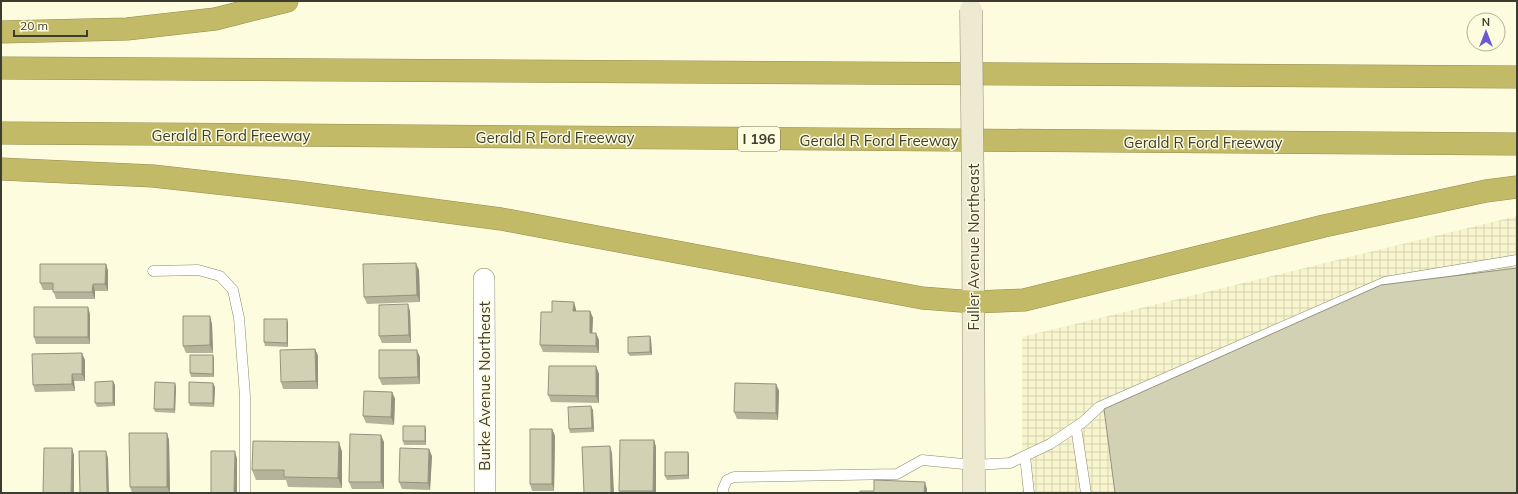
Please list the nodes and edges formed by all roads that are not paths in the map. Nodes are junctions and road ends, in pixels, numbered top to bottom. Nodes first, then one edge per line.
1 (287, 1) edge
2 (971, 6) edge
3 (1, 32) edge
4 (1, 68) edge
5 (1517, 77) edge
6 (1, 133) edge
7 (1517, 144) edge
8 (1, 168) edge
9 (1517, 187) edge
10 (1517, 260) edge
11 (153, 271) dead end
12 (484, 280) dead end
13 (974, 302) junction
14 (1076, 427) junction
15 (1026, 456) junction
16 (974, 465) junction
17 (245, 493) edge
18 (484, 493) edge
19 (723, 493) edge
20 (974, 493) edge
21 (1029, 493) edge
22 (1086, 493) edge

1 - 3 highway
2 - 13 main road, Fuller Avenue Northeast, bridge
4 - 5 highway
6 - 7 highway, Gerald R Ford Freeway / I 196
8 - 13 highway
9 - 13 highway
10 - 14 lane
11 - 17 lane
12 - 18 street, Burke Avenue Northeast
13 - 16 main road, Fuller Avenue Northeast
14 - 15 lane
14 - 22 lane
15 - 16 lane
15 - 21 lane
16 - 19 lane
16 - 20 main road, Fuller Avenue Northeast

